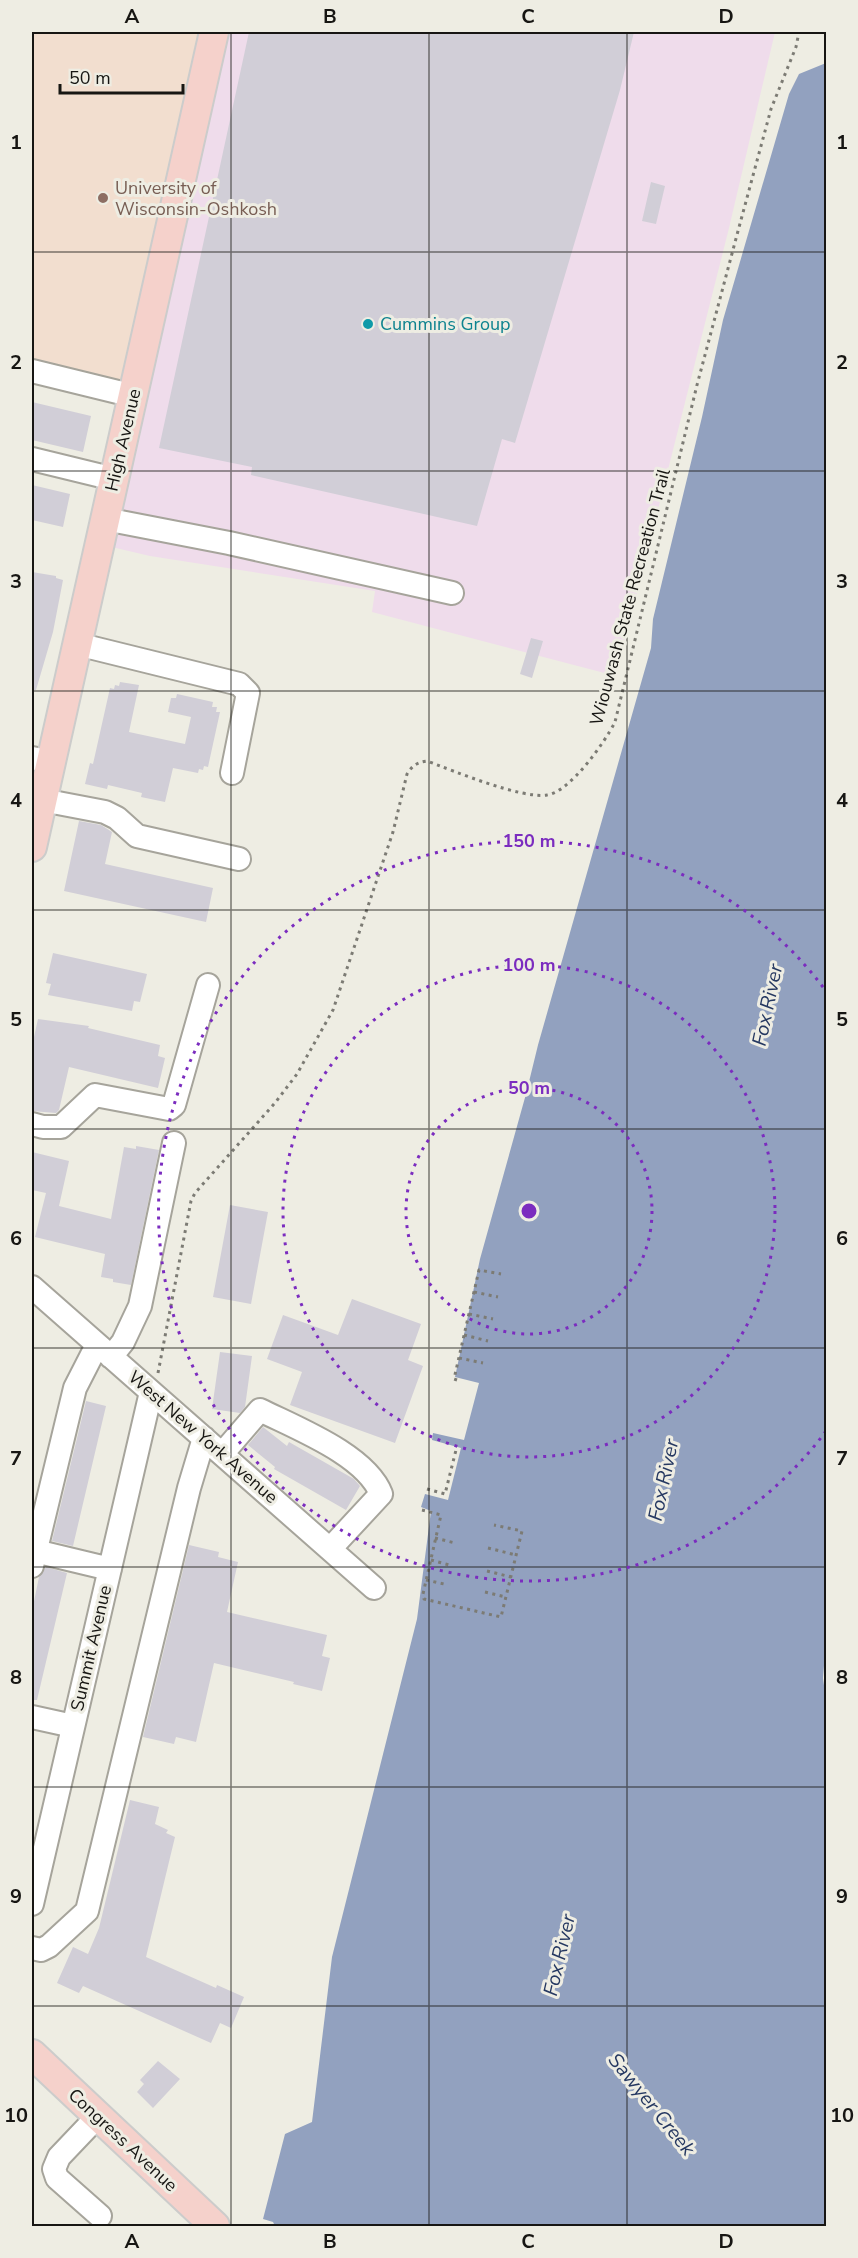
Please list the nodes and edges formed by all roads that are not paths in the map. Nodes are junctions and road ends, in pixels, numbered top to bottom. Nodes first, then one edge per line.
1 (214, 32) edge
2 (32, 370) edge
3 (134, 396) junction
4 (32, 459) edge
5 (114, 479) junction
6 (105, 519) junction
7 (452, 593) dead end
8 (77, 644) junction
9 (41, 760) edge
10 (231, 773) dead end
11 (39, 793) edge
12 (32, 847) edge
13 (239, 859) dead end
14 (208, 985) dead end
15 (32, 1124) edge
16 (174, 1143) dead end
17 (32, 1287) edge
18 (104, 1351) junction
19 (148, 1390) junction
20 (204, 1438) junction
21 (222, 1454) junction
22 (330, 1549) junction
23 (33, 1559) edge
24 (110, 1569) junction
25 (374, 1588) dead end
26 (32, 1717) edge
27 (73, 1726) junction
28 (34, 1878) edge
29 (32, 1905) edge
30 (32, 1948) edge
31 (32, 2054) edge
32 (98, 2116) junction
33 (100, 2216) dead end
34 (215, 2226) edge

1 - 3 main road, High Avenue
2 - 3 street
3 - 5 main road, High Avenue
4 - 5 street
5 - 6 main road, High Avenue
6 - 7 street
6 - 8 main road, High Avenue
8 - 9 main road, High Avenue
8 - 10 street
9 - 11 main road, High Avenue
11 - 12 main road, High Avenue
11 - 13 street
14 - 15 street
16 - 18 street
17 - 18 street, West New York Avenue
18 - 19 street, West New York Avenue
18 - 23 street
19 - 20 street, West New York Avenue
19 - 24 street, Summit Avenue
20 - 21 street, West New York Avenue
20 - 30 street
21 - 22 street, West New York Avenue
21 - 22 street
22 - 25 street, West New York Avenue
23 - 24 street
24 - 27 street, Summit Avenue
26 - 27 street
27 - 28 street, Summit Avenue
28 - 29 street, Summit Avenue
31 - 32 main road, Congress Avenue
32 - 33 street
32 - 34 main road, Congress Avenue

